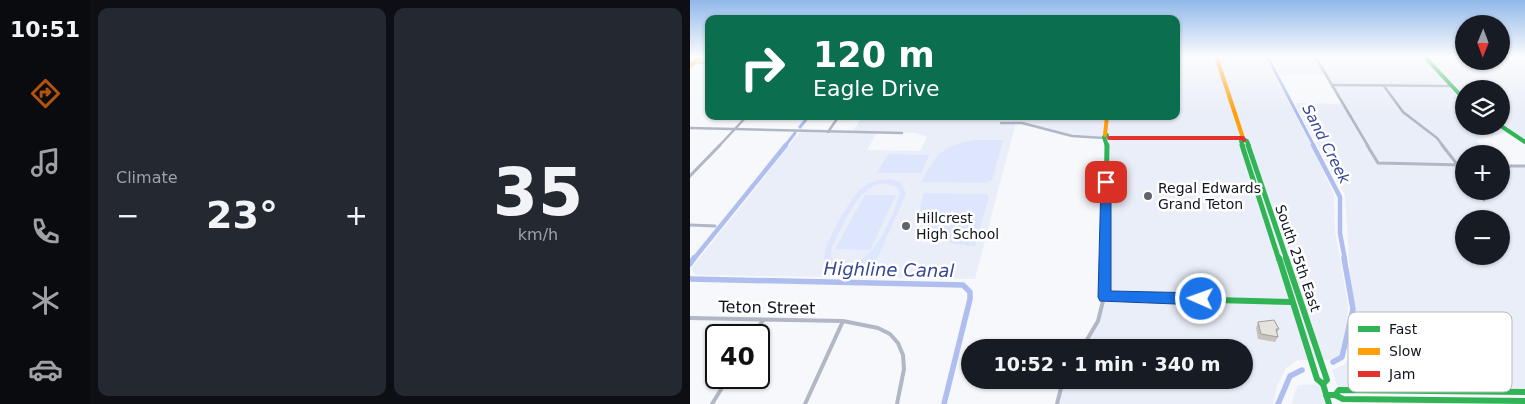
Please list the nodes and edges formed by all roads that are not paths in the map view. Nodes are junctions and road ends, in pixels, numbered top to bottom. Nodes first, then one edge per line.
1 (1222, 75) edge
2 (1326, 75) edge
3 (1441, 75) edge
4 (1332, 85) junction
5 (1383, 86) junction
6 (1451, 86) junction
7 (1455, 90) edge
8 (743, 120) edge
9 (836, 120) edge
10 (1107, 120) edge
11 (1001, 124) dead end
12 (690, 128) edge
13 (735, 129) junction
14 (828, 132) junction
15 (1510, 132) edge
16 (902, 133) dead end
17 (1107, 137) junction
18 (1244, 139) junction
19 (1525, 142) edge
20 (1455, 161) edge
21 (1455, 165) edge
22 (1510, 166) edge
23 (1525, 166) edge
24 (690, 176) edge
25 (1261, 204) junction
26 (1268, 204) junction
27 (690, 226) edge
28 (715, 226) dead end
29 (1281, 267) junction
30 (1295, 283) junction
31 (1104, 297) junction
32 (1292, 302) junction
33 (690, 318) edge
34 (764, 320) junction
35 (843, 321) junction
36 (761, 324) edge
37 (1087, 339) edge
38 (1323, 384) junction
39 (721, 389) edge
40 (1061, 389) edge
41 (1348, 390) edge
42 (1512, 392) edge
43 (1525, 392) edge
44 (1336, 394) junction
45 (1326, 395) junction
46 (1525, 401) edge
47 (712, 404) edge
48 (805, 404) edge
49 (897, 404) edge
50 (1057, 404) edge
51 (1329, 404) edge

1 - 18 main road, South 25th East
2 - 4 street
3 - 6 main road
4 - 5 street
4 - 21 street
5 - 6 street
5 - 20 street
6 - 7 main road
8 - 13 street
9 - 14 street
10 - 17 main road
11 - 17 street
12 - 13 street
13 - 14 street
13 - 24 street
14 - 16 street
15 - 19 main road
17 - 18 main road
17 - 31 main road
18 - 25 main road, South 25th East
18 - 26 main road, South 25th East
22 - 23 street
25 - 26 main road
25 - 29 main road, South 25th East
26 - 30 main road, South 25th East
27 - 28 street
29 - 30 main road
29 - 32 main road, South 25th East
30 - 38 main road, South 25th East
31 - 32 main road
31 - 37 street
32 - 38 main road, South 25th East
33 - 34 street, Teton Street
34 - 35 street, Teton Street
34 - 36 street
35 - 48 street
35 - 49 street, Teton Street
38 - 45 main road, South 25th East
39 - 47 street
40 - 50 street
41 - 44 main road
42 - 43 main road
44 - 45 main road
44 - 46 main road
45 - 51 main road, South 25th East

